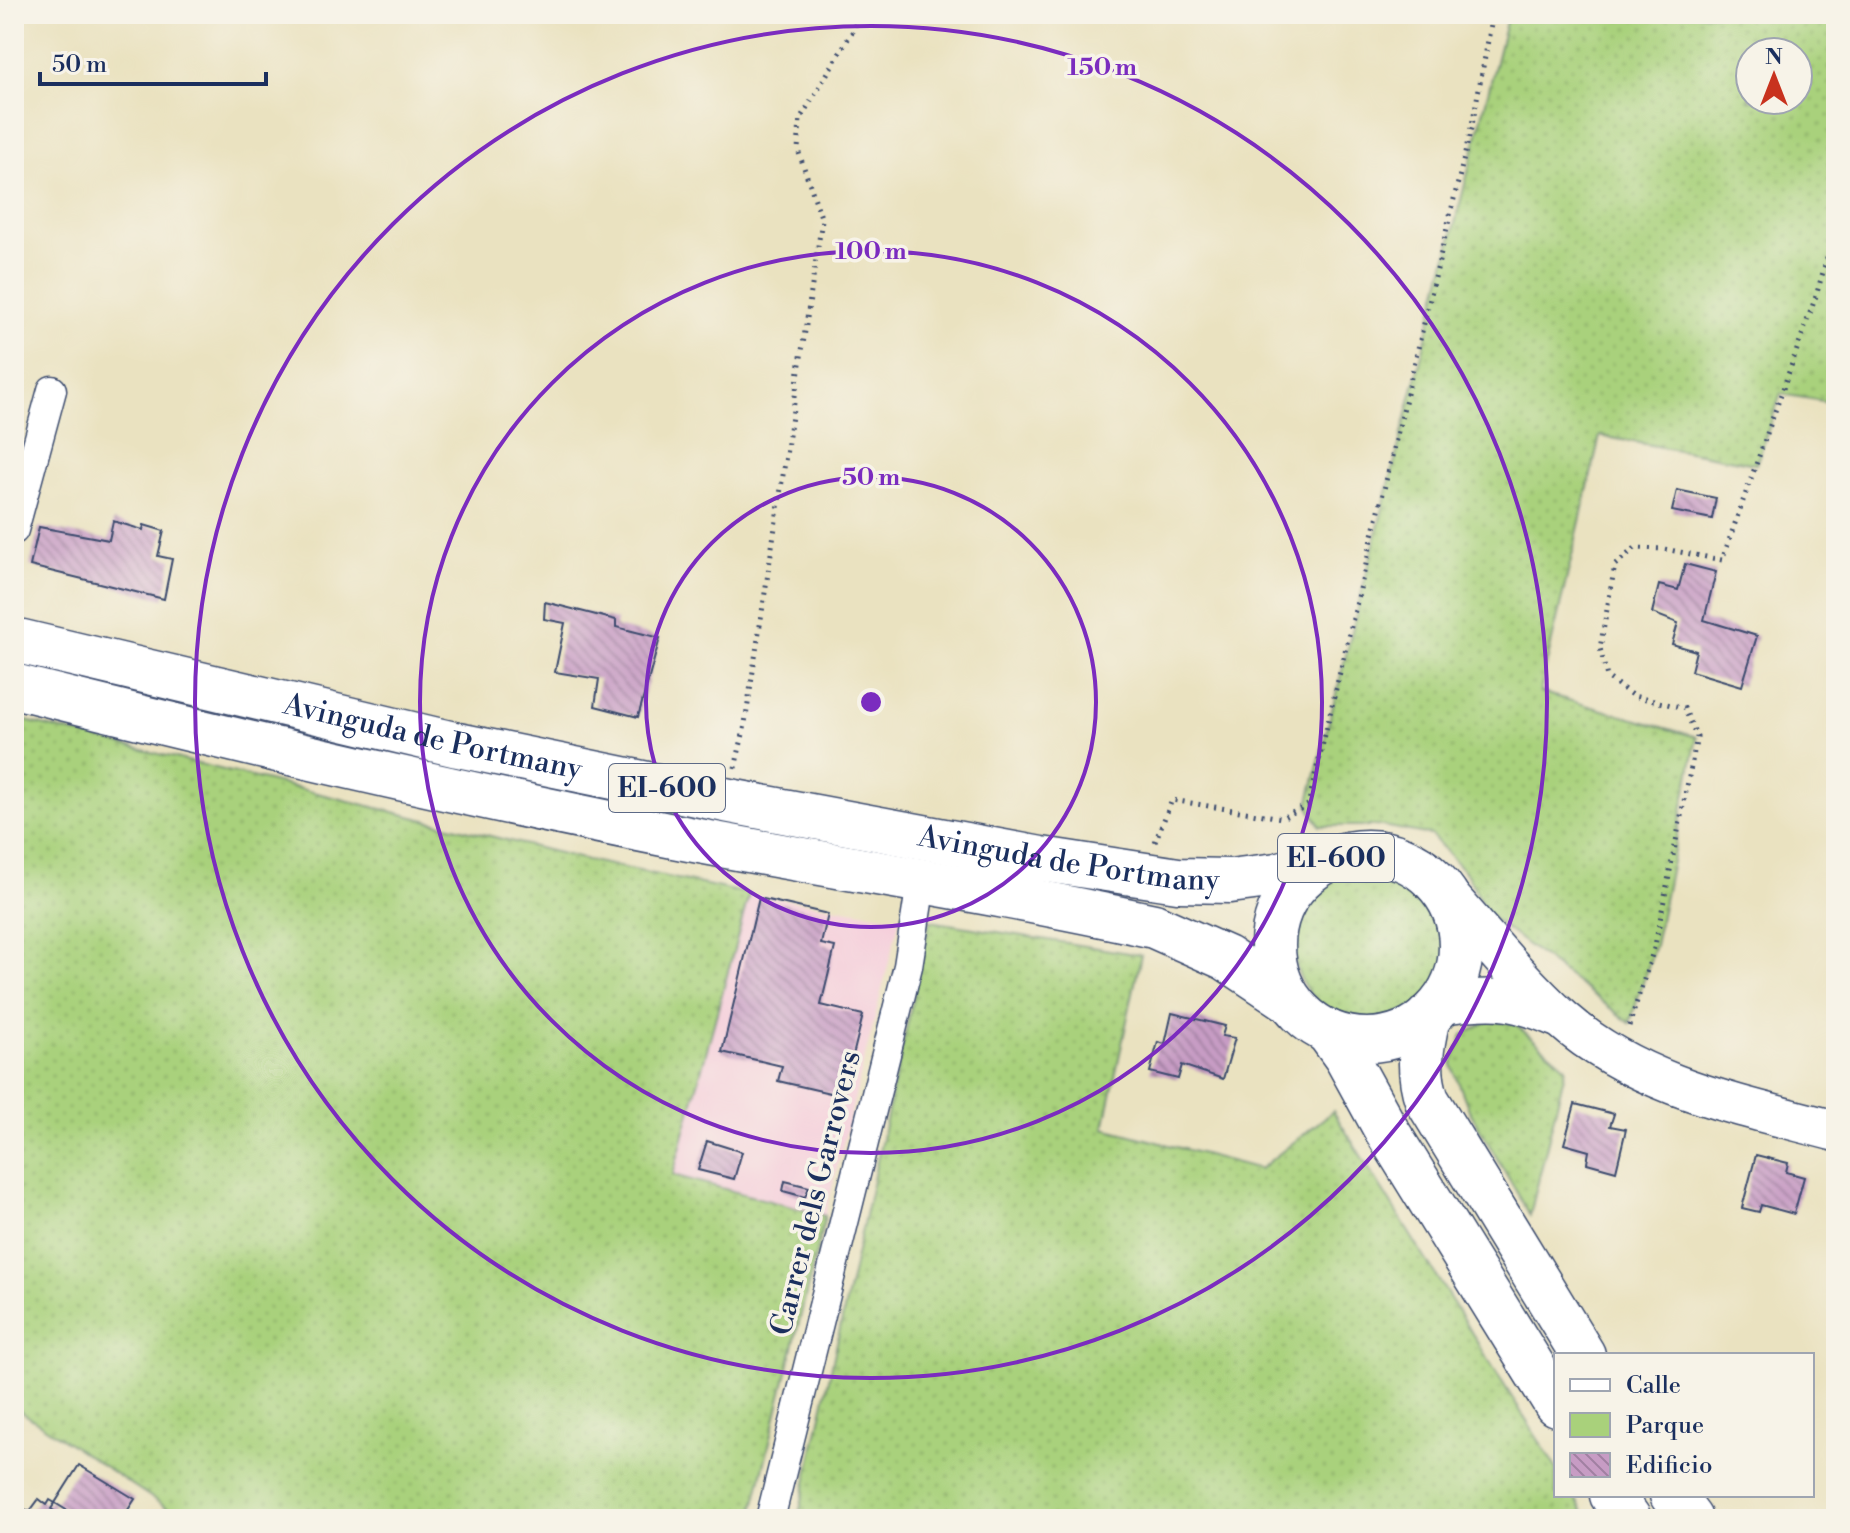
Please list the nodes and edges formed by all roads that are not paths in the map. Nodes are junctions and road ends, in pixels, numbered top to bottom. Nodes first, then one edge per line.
1 (52, 390) dead end
2 (14, 530) edge
3 (14, 640) edge
4 (14, 686) edge
5 (1326, 861) junction
6 (921, 883) junction
7 (1442, 889) junction
8 (1289, 1000) junction
9 (1435, 1011) junction
10 (1562, 1019) junction
11 (1328, 1032) junction
12 (1836, 1131) edge
13 (1582, 1353) edge
14 (1554, 1401) edge
15 (1613, 1497) edge
16 (1674, 1497) edge
17 (770, 1519) edge
18 (1629, 1519) edge
19 (1690, 1519) edge

1 - 2 street
3 - 5 main road, Avinguda de Portmany / EI-600
4 - 6 main road, Avinguda de Portmany / EI-600
5 - 7 main road, EI-600
5 - 8 main road, EI-600
6 - 8 main road, Avinguda de Portmany / EI-600
6 - 17 street, Carrer dels Garrovers
7 - 9 main road, EI-600
7 - 10 main road
8 - 11 main road, EI-600
9 - 10 main road
9 - 11 main road, EI-600
9 - 13 main road, EI-600
10 - 12 main road
11 - 14 main road, EI-600
15 - 18 main road
16 - 19 main road

